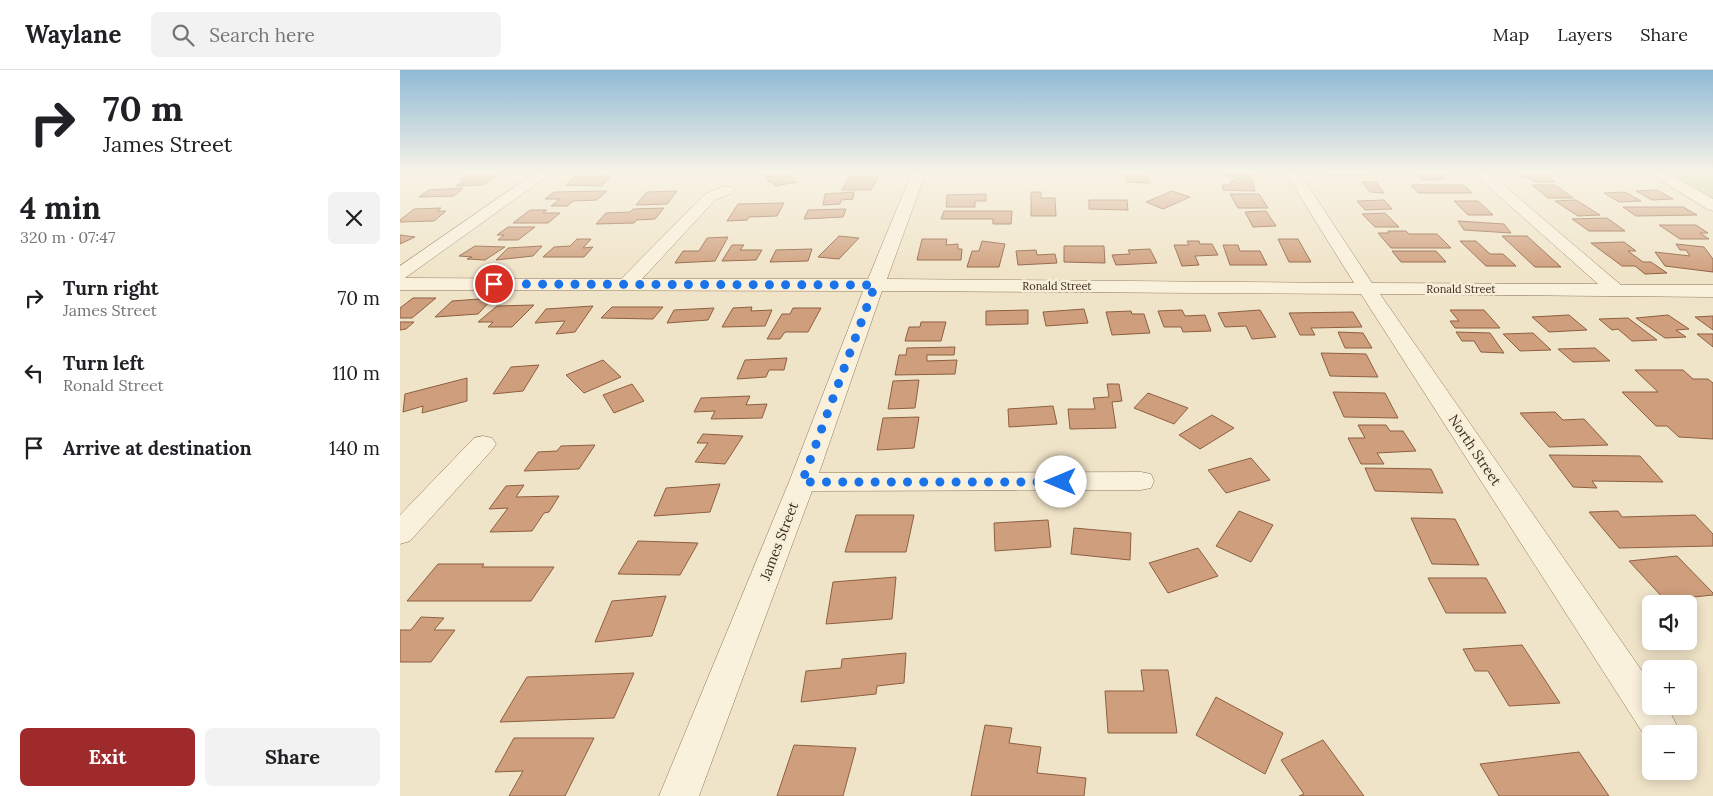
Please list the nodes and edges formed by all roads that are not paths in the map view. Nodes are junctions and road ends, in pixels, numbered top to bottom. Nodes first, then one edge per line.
1 (498, 206) edge
2 (702, 206) edge
3 (906, 206) edge
4 (1314, 206) edge
5 (1518, 206) edge
6 (400, 274) edge
7 (400, 284) edge
8 (627, 284) junction
9 (875, 285) junction
10 (1367, 289) junction
11 (1617, 291) junction
12 (1713, 291) edge
13 (483, 444) dead end
14 (802, 482) junction
15 (1141, 482) dead end
16 (400, 533) edge
17 (1658, 725) edge
18 (679, 796) edge

1 - 6 street
2 - 8 street
3 - 9 street, James Street
4 - 10 street, North Street
5 - 11 street
7 - 8 street, Ronald Street
8 - 9 street, Ronald Street
9 - 10 street, Ronald Street
9 - 14 street, James Street
10 - 11 street, Ronald Street
10 - 17 street, North Street
11 - 12 street, Ronald Street
13 - 16 street
14 - 15 street
14 - 18 street, James Street

